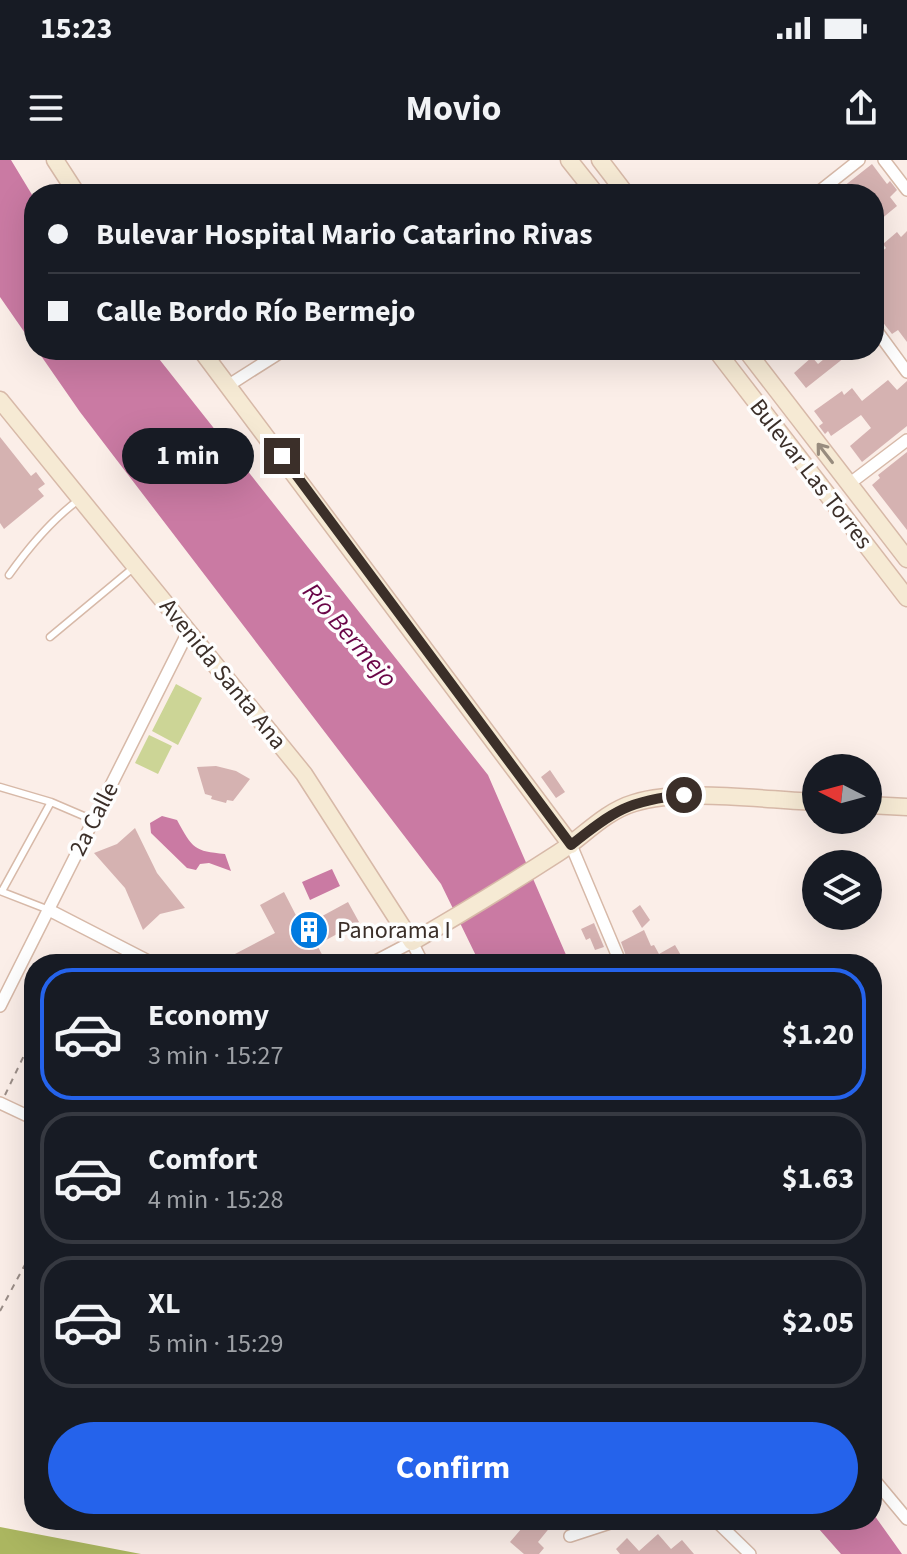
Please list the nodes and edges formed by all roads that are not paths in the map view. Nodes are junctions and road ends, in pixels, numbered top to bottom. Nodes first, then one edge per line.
1 (55, 160) edge
2 (569, 160) edge
3 (600, 160) edge
4 (859, 160) edge
5 (884, 160) edge
6 (71, 184) edge
7 (588, 184) edge
8 (618, 184) edge
9 (829, 184) edge
10 (907, 190) edge
11 (884, 341) edge
12 (209, 360) edge
13 (268, 360) edge
14 (724, 360) edge
15 (754, 360) edge
16 (907, 372) edge
17 (229, 385) junction
18 (0, 400) edge
19 (907, 440) edge
20 (849, 484) junction
21 (81, 498) junction
22 (907, 559) edge
23 (136, 566) junction
24 (9, 575) dead end
25 (907, 598) edge
26 (188, 632) junction
27 (50, 637) dead end
28 (0, 787) edge
29 (802, 801) edge
30 (51, 802) junction
31 (882, 805) edge
32 (905, 806) edge
33 (93, 820) junction
34 (571, 845) junction
35 (1, 891) edge
36 (49, 910) junction
37 (412, 942) junction
38 (27, 954) edge
39 (135, 954) edge
40 (389, 954) edge
41 (418, 954) edge
42 (617, 954) edge
43 (24, 959) edge
44 (0, 1006) edge
45 (0, 1103) edge
46 (24, 1114) edge
47 (882, 1489) edge
48 (907, 1519) edge
49 (588, 1530) edge
50 (725, 1530) edge
51 (570, 1536) dead end
52 (750, 1554) edge

1 - 6 main road
2 - 7 main road
3 - 8 main road
4 - 9 street
5 - 10 street
11 - 16 street
12 - 17 main road
13 - 17 street
14 - 25 main road, Bulevar Las Torres
20 -> 15 main road, Bulevar Las Torres
17 - 34 main road
18 - 21 main road, Avenida Santa Ana
19 - 20 street
20 - 22 main road, Bulevar Las Torres
21 - 23 main road, Avenida Santa Ana
21 - 24 lane
23 - 26 main road, Avenida Santa Ana
23 - 27 lane
26 - 33 street, 2a Calle
26 - 37 main road, Avenida Santa Ana
28 - 30 lane
29 - 34 main road
30 - 33 lane
30 - 35 lane
31 - 32 main road
33 - 36 street, 2a Calle
34 - 37 main road
34 - 42 street
35 - 36 lane
36 - 38 street, 2a Calle
36 - 39 street
37 - 40 street
37 - 41 street, Avenida Santa Ana
43 - 44 street, 2a Calle
45 - 46 street
47 - 48 street
49 - 51 street
50 - 52 street

